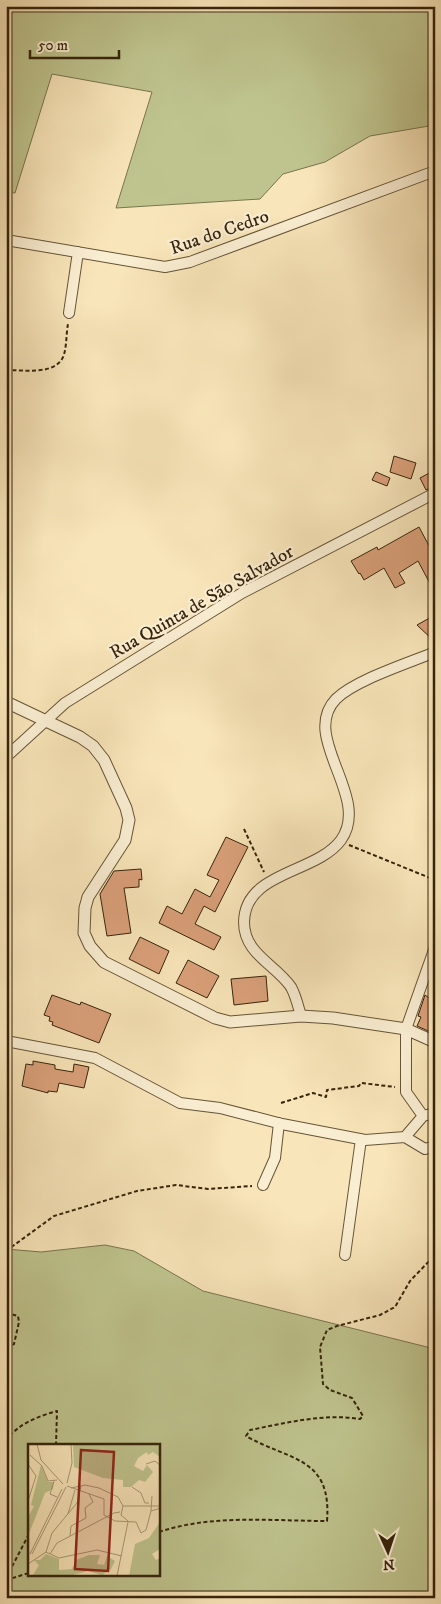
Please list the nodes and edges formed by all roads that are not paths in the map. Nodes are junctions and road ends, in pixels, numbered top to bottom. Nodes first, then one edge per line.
1 (435, 171) edge
2 (6, 240) edge
3 (78, 252) junction
4 (69, 313) road end
5 (435, 493) edge
6 (435, 652) edge
7 (6, 702) edge
8 (46, 721) junction
9 (6, 757) edge
10 (435, 947) edge
11 (301, 1016) junction
12 (406, 1029) junction
13 (6, 1041) edge
14 (435, 1042) edge
15 (435, 1113) edge
16 (422, 1116) junction
17 (279, 1123) junction
18 (405, 1138) junction
19 (361, 1139) junction
20 (435, 1146) edge
21 (263, 1185) road end
22 (345, 1255) dead end

1 - 3 street, Rua do Cedro
2 - 3 street, Rua do Cedro
3 - 4 street
5 - 8 street, Rua Quinta de São Salvador
6 - 11 street
7 - 8 street
8 - 9 street, Rua Quinta de São Salvador
8 - 11 street
10 - 12 street
11 - 12 street
12 - 14 street
12 - 16 street
13 - 17 street
15 - 16 street
16 - 18 street
17 - 19 street
17 - 21 street
18 - 19 street
18 - 20 street
19 - 22 street

